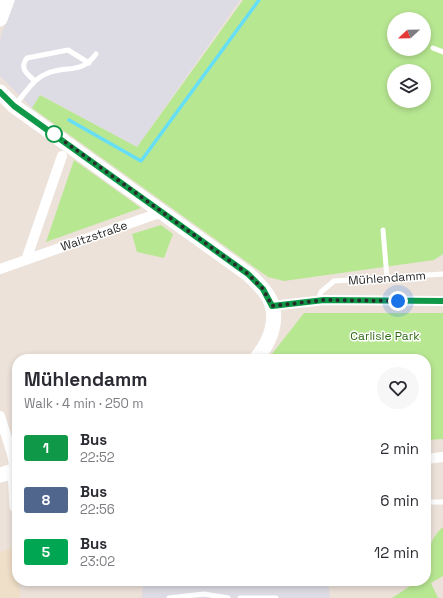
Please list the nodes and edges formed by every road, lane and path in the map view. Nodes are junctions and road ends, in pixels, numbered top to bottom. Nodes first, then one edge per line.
1 (7, 0) edge
2 (0, 19) edge
3 (433, 48) dead end
4 (443, 52) edge
5 (96, 54) dead end
6 (89, 64) junction
7 (35, 81) junction
8 (0, 92) edge
9 (14, 106) junction
10 (62, 156) dead end
11 (162, 212) junction
12 (383, 230) dead end
13 (26, 260) junction
14 (0, 269) edge
15 (443, 274) edge
16 (387, 278) junction
17 (317, 301) junction
18 (443, 301) edge
19 (272, 306) junction
20 (260, 354) edge
21 (0, 416) edge
22 (12, 454) edge
23 (443, 457) edge
24 (431, 458) edge
25 (12, 471) edge
26 (0, 475) edge
27 (431, 502) edge
28 (443, 502) edge
29 (168, 598) edge
30 (228, 598) edge
31 (240, 598) edge
32 (276, 598) edge

1 - 2 street
3 - 4 lane
5 - 6 lane
6 - 7 lane
6 - 7 lane
7 - 9 lane
8 - 9 street
9 - 11 street
10 - 13 street
11 - 13 street, Waitzstraße
11 - 19 street
12 - 16 lane
13 - 14 street, Waitzstraße
15 - 16 lane, Mühlendamm
16 - 17 lane, Mühlendamm
17 - 18 street, Mühlendamm
17 - 19 street, Mühlendamm
19 - 20 street
21 - 22 street
23 - 24 street
25 - 26 street
27 - 28 lane
29 - 30 lane
31 - 32 lane

